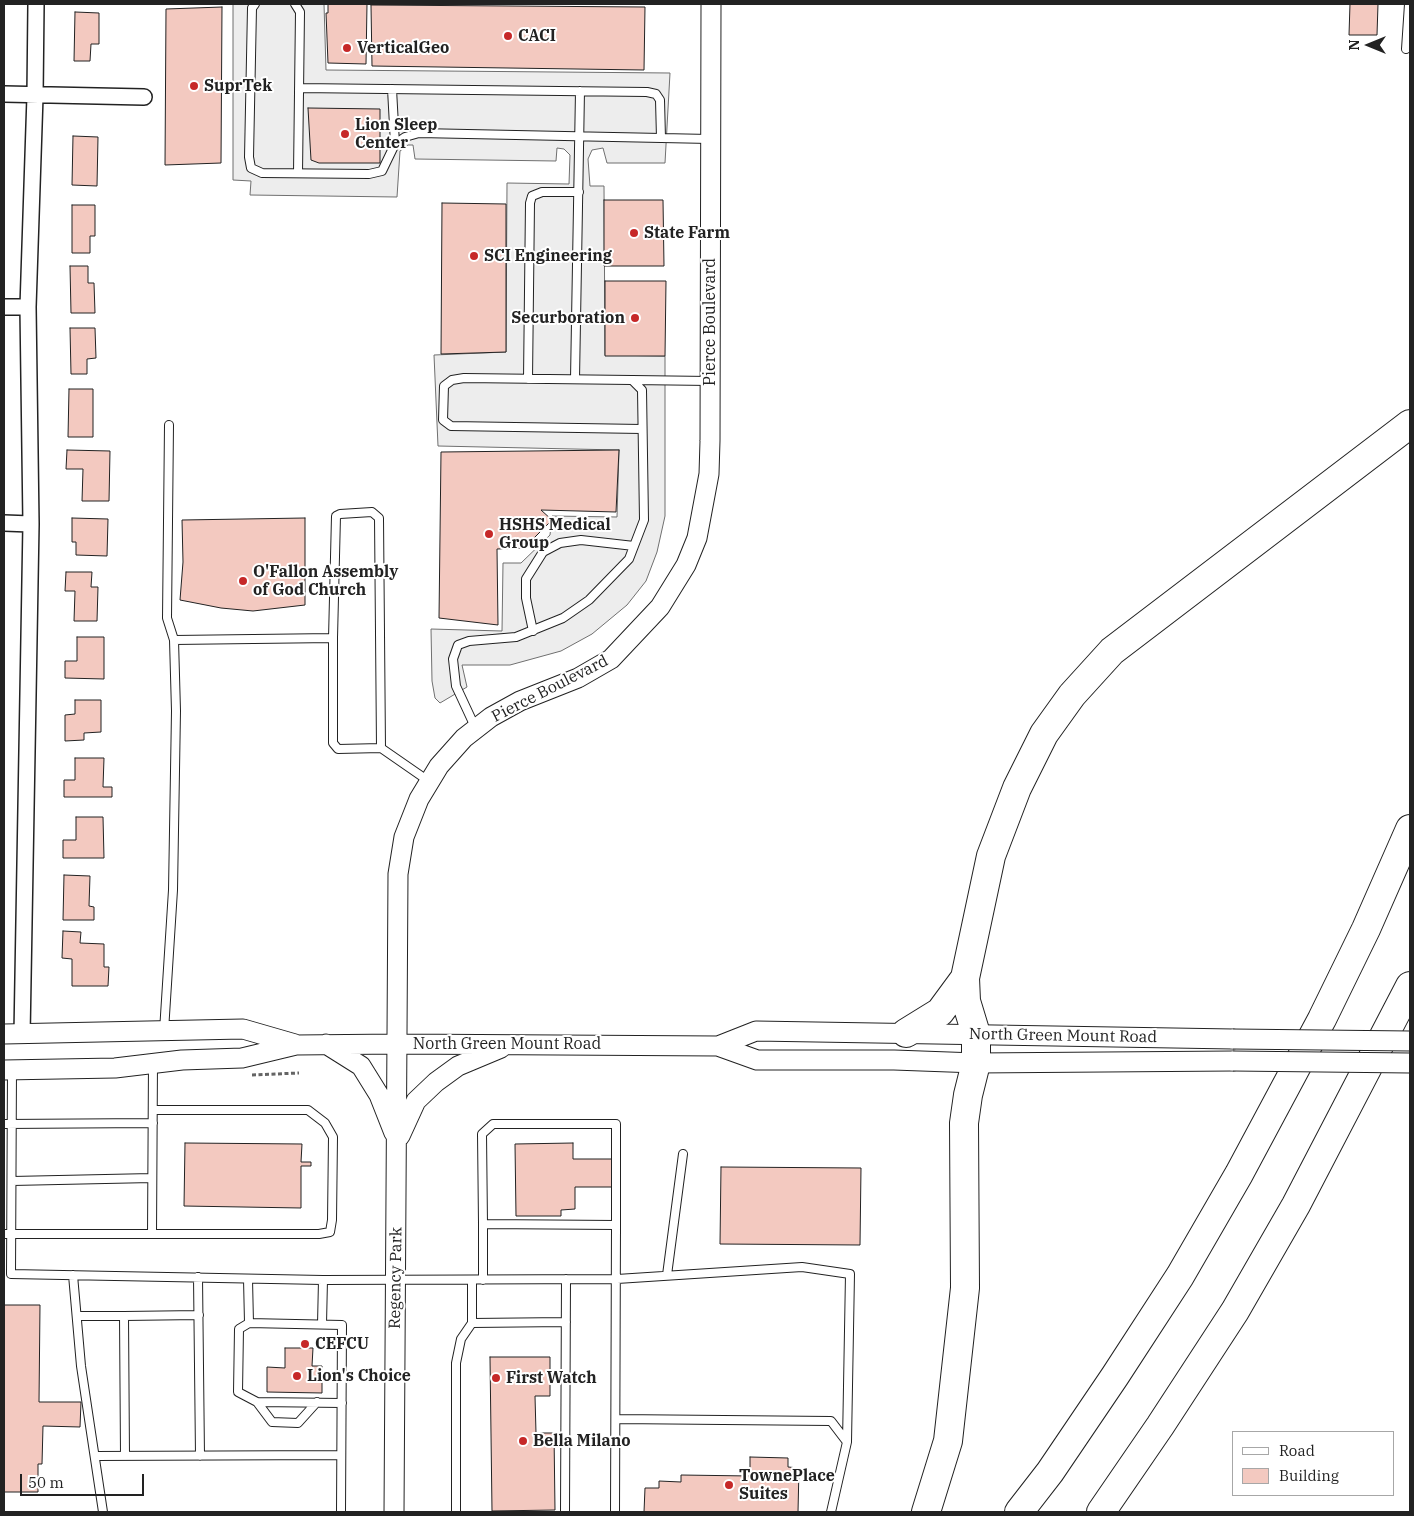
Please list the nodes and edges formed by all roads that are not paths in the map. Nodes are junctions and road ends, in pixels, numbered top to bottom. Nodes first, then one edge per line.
1 (36, 4) edge
2 (255, 4) edge
3 (295, 4) edge
4 (711, 4) edge
5 (1409, 4) edge
6 (1406, 49) dead end
7 (299, 88) junction
8 (392, 89) junction
9 (580, 91) junction
10 (4, 94) edge
11 (36, 96) junction
12 (144, 97) dead end
13 (579, 136) junction
14 (661, 138) junction
15 (710, 139) junction
16 (395, 144) junction
17 (298, 173) junction
18 (579, 192) junction
19 (4, 307) edge
20 (28, 307) junction
21 (528, 379) junction
22 (575, 379) junction
23 (632, 380) junction
24 (710, 381) junction
25 (1410, 424) edge
26 (169, 425) dead end
27 (642, 429) junction
28 (4, 523) edge
29 (31, 524) junction
30 (634, 546) junction
31 (533, 631) junction
32 (333, 638) junction
33 (174, 640) junction
34 (476, 729) junction
35 (381, 748) junction
36 (430, 782) junction
37 (1410, 830) edge
38 (965, 978) junction
39 (1410, 986) edge
40 (164, 1031) junction
41 (906, 1033) junction
42 (13, 1034) edge
43 (976, 1034) junction
44 (1410, 1041) edge
45 (326, 1044) junction
46 (398, 1044) junction
47 (509, 1044) junction
48 (296, 1045) junction
49 (718, 1046) junction
50 (976, 1063) junction
51 (1410, 1063) edge
52 (153, 1064) junction
53 (8, 1070) edge
54 (153, 1110) junction
55 (153, 1123) junction
56 (8, 1124) edge
57 (397, 1142) junction
58 (683, 1154) dead end
59 (152, 1178) junction
60 (12, 1180) junction
61 (483, 1224) junction
62 (616, 1225) junction
63 (8, 1234) edge
64 (152, 1234) junction
65 (73, 1275) junction
66 (667, 1275) junction
67 (198, 1277) junction
68 (248, 1279) junction
69 (396, 1279) junction
70 (617, 1279) junction
71 (323, 1280) junction
72 (472, 1280) junction
73 (483, 1280) junction
74 (566, 1280) junction
75 (199, 1315) junction
76 (76, 1316) junction
77 (124, 1316) junction
78 (566, 1322) junction
79 (472, 1323) junction
80 (248, 1324) junction
81 (322, 1324) junction
82 (257, 1402) junction
83 (317, 1402) junction
84 (342, 1403) junction
85 (616, 1420) junction
86 (847, 1442) junction
87 (340, 1455) junction
88 (95, 1456) junction
89 (126, 1456) junction
90 (200, 1456) junction
91 (103, 1512) edge
92 (341, 1512) edge
93 (394, 1512) edge
94 (456, 1512) edge
95 (565, 1512) edge
96 (615, 1512) edge
97 (830, 1512) edge
98 (926, 1512) edge
99 (1019, 1512) edge
100 (1101, 1512) edge

1 - 11 street
2 - 17 lane
3 - 7 lane
4 - 15 street, Pierce Boulevard
5 - 6 lane
7 - 8 lane
7 - 17 lane
8 - 9 lane
8 - 16 lane
9 - 13 lane
9 - 14 lane
10 - 11 street
11 - 12 street
11 - 20 street
13 - 14 lane
13 - 16 lane
13 - 18 lane
14 - 15 lane
15 - 24 street, Pierce Boulevard
16 - 17 lane
18 - 21 lane
18 - 22 lane
19 - 20 street
20 - 29 street
21 - 22 lane
21 - 27 lane
22 - 23 lane
23 - 24 lane
23 - 27 lane
24 - 34 street, Pierce Boulevard
25 - 38 highway
26 - 33 lane
27 - 30 lane
28 - 29 street
29 - 42 street
30 - 31 lane
30 - 31 lane
31 - 34 lane
32 - 33 lane
32 - 35 lane
32 - 35 lane
33 - 40 lane
34 - 36 street, Pierce Boulevard
35 - 36 lane
36 - 46 street, Pierce Boulevard
37 - 99 highway
38 - 41 highway
38 - 43 highway
39 - 100 highway
40 - 42 street, North Green Mount Road
40 - 48 street, North Green Mount Road
41 - 43 street, North Green Mount Road
41 - 49 street, North Green Mount Road
43 - 44 street, North Green Mount Road, bridge
43 - 50 highway
45 - 46 street, North Green Mount Road
45 - 48 street, North Green Mount Road
45 - 57 street
46 - 47 street, North Green Mount Road
46 - 57 street, Regency Park
47 - 49 street, North Green Mount Road
47 - 57 street
48 - 52 street, North Green Mount Road
49 - 50 street, North Green Mount Road
50 - 51 street, North Green Mount Road, bridge
50 - 98 highway
52 - 53 street, North Green Mount Road
52 - 54 lane
53 - 56 lane
54 - 55 lane
54 - 64 lane
55 - 56 lane
55 - 59 lane
56 - 60 lane
57 - 69 street, Regency Park
58 - 66 lane
59 - 60 lane
59 - 64 lane
60 - 63 lane
61 - 62 lane
61 - 62 lane
61 - 73 lane
62 - 70 lane
63 - 64 lane
63 - 65 lane
65 - 67 lane
65 - 76 lane
66 - 70 lane
66 - 86 lane
67 - 68 lane
67 - 75 lane
68 - 71 lane
68 - 80 lane
69 - 71 lane
69 - 72 lane
69 - 93 street, Regency Park
70 - 74 lane
70 - 85 lane
71 - 81 lane
72 - 73 lane
72 - 79 lane
73 - 74 lane
74 - 78 lane
75 - 77 lane
75 - 90 lane
76 - 77 lane
76 - 88 lane
77 - 89 lane
78 - 79 lane
78 - 95 lane
79 - 94 lane
80 - 81 lane
80 - 82 lane
81 - 84 lane
82 - 83 lane
82 - 83 lane
83 - 84 lane
84 - 87 lane
85 - 86 lane
85 - 96 lane
86 - 97 lane
87 - 90 lane
87 - 92 lane
88 - 89 lane
88 - 91 lane
89 - 90 lane

